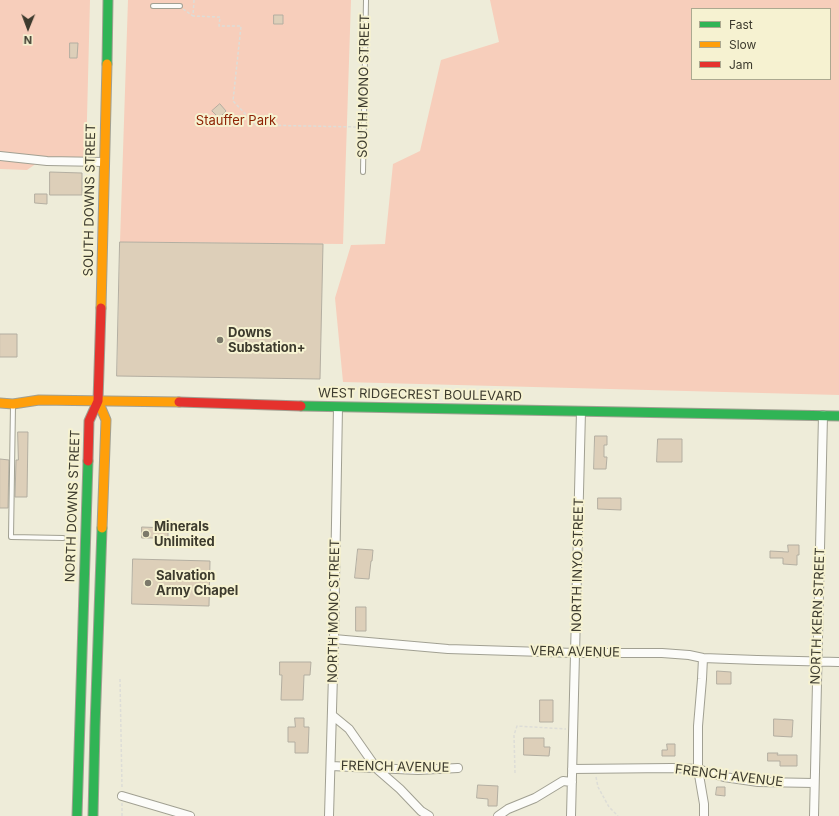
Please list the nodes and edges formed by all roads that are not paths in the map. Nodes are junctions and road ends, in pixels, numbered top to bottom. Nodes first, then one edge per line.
1 (108, 0) edge
2 (366, 0) edge
3 (153, 6) dead end
4 (180, 6) road end
5 (0, 156) edge
6 (104, 162) junction
7 (363, 172) dead end
8 (98, 401) junction
9 (0, 404) edge
10 (13, 404) junction
11 (338, 407) junction
12 (581, 411) junction
13 (823, 415) junction
14 (839, 416) edge
15 (63, 538) dead end
16 (334, 639) junction
17 (575, 653) junction
18 (703, 658) junction
19 (817, 662) junction
20 (839, 662) edge
21 (332, 715) junction
22 (331, 766) junction
23 (376, 768) junction
24 (458, 768) dead end
25 (572, 769) junction
26 (698, 769) junction
27 (572, 782) junction
28 (814, 783) junction
29 (122, 796) road end
30 (77, 816) edge
31 (93, 816) edge
32 (190, 816) edge
33 (329, 816) edge
34 (429, 816) edge
35 (498, 816) edge
36 (571, 816) edge
37 (704, 816) edge
38 (814, 816) edge

1 - 6 main road, SOUTH DOWNS STREET
2 - 7 lane, SOUTH MONO STREET
3 - 4 lane
5 - 6 street
6 - 8 main road, SOUTH DOWNS STREET
8 - 10 main road, WEST RIDGECREST BOULEVARD
8 - 11 main road, WEST RIDGECREST BOULEVARD
8 - 30 main road, NORTH DOWNS STREET
8 - 31 main road
9 - 10 main road, WEST RIDGECREST BOULEVARD
10 - 15 lane
11 - 12 main road, WEST RIDGECREST BOULEVARD
11 - 16 street, NORTH MONO STREET
12 - 13 main road, WEST RIDGECREST BOULEVARD
12 - 17 street, NORTH INYO STREET
13 - 14 main road, WEST RIDGECREST BOULEVARD
13 - 19 street, NORTH KERN STREET
16 - 17 street, VERA AVENUE
16 - 21 street, NORTH MONO STREET
17 - 18 street, VERA AVENUE
17 - 25 street, NORTH INYO STREET
18 - 19 street, VERA AVENUE
18 - 26 street
19 - 20 street, VERA AVENUE
19 - 28 street, NORTH KERN STREET
21 - 22 street, NORTH MONO STREET
21 - 23 street
22 - 23 street, FRENCH AVENUE
22 - 33 street, NORTH MONO STREET
23 - 24 street, FRENCH AVENUE
23 - 34 street
25 - 26 street, FRENCH AVENUE
25 - 27 street, NORTH INYO STREET
26 - 28 street, FRENCH AVENUE
26 - 37 street
27 - 35 street
27 - 36 street, NORTH INYO STREET
28 - 38 street, NORTH KERN STREET
29 - 32 street

